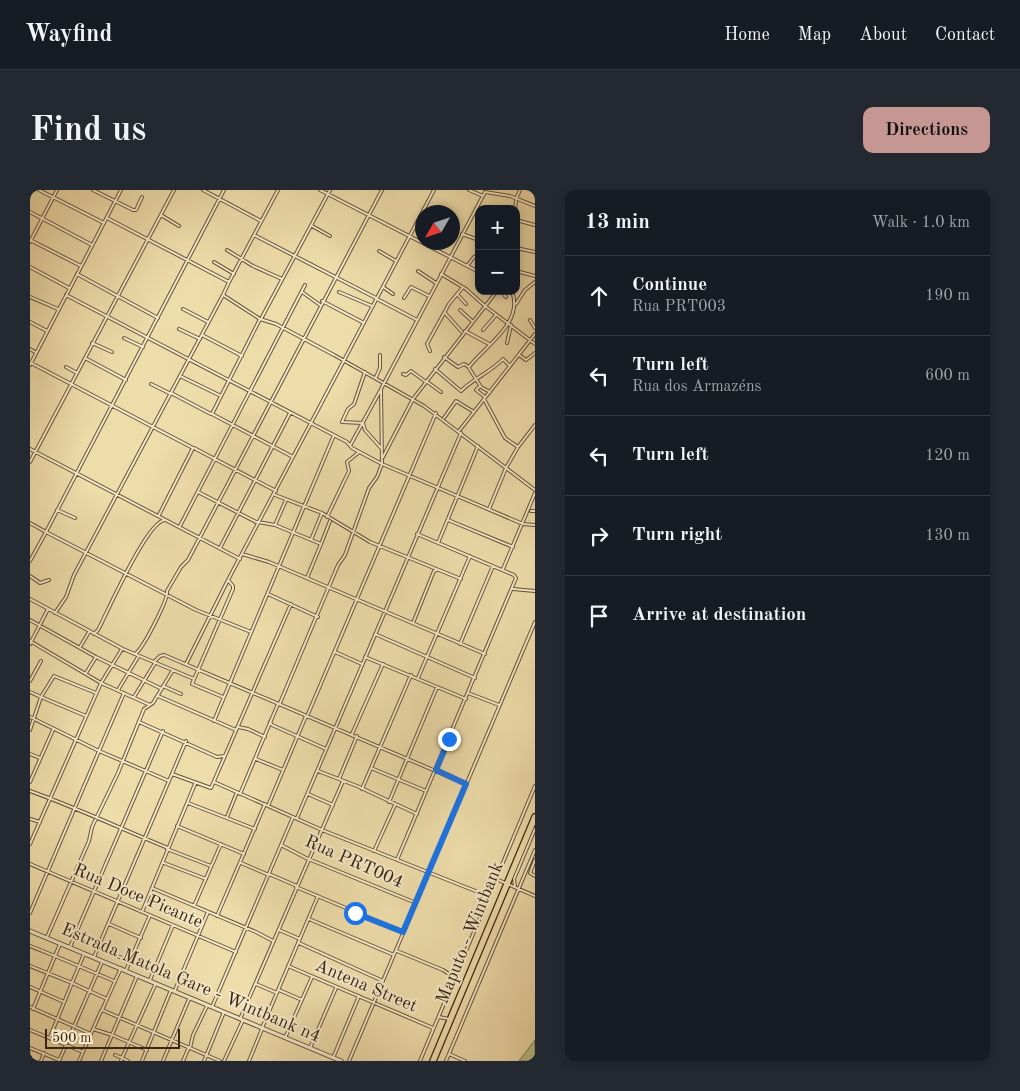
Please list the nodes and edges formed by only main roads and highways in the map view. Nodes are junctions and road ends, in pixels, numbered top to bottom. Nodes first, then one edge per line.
1 (535, 817) edge
2 (535, 822) edge
3 (511, 885) junction
4 (434, 1061) edge

1 - 3 highway, Maputo - Wintbank
2 - 3 highway, Maputo - Wintbank
3 - 4 highway, Maputo - Wintbank
3 - 4 highway, Maputo - Wintbank

